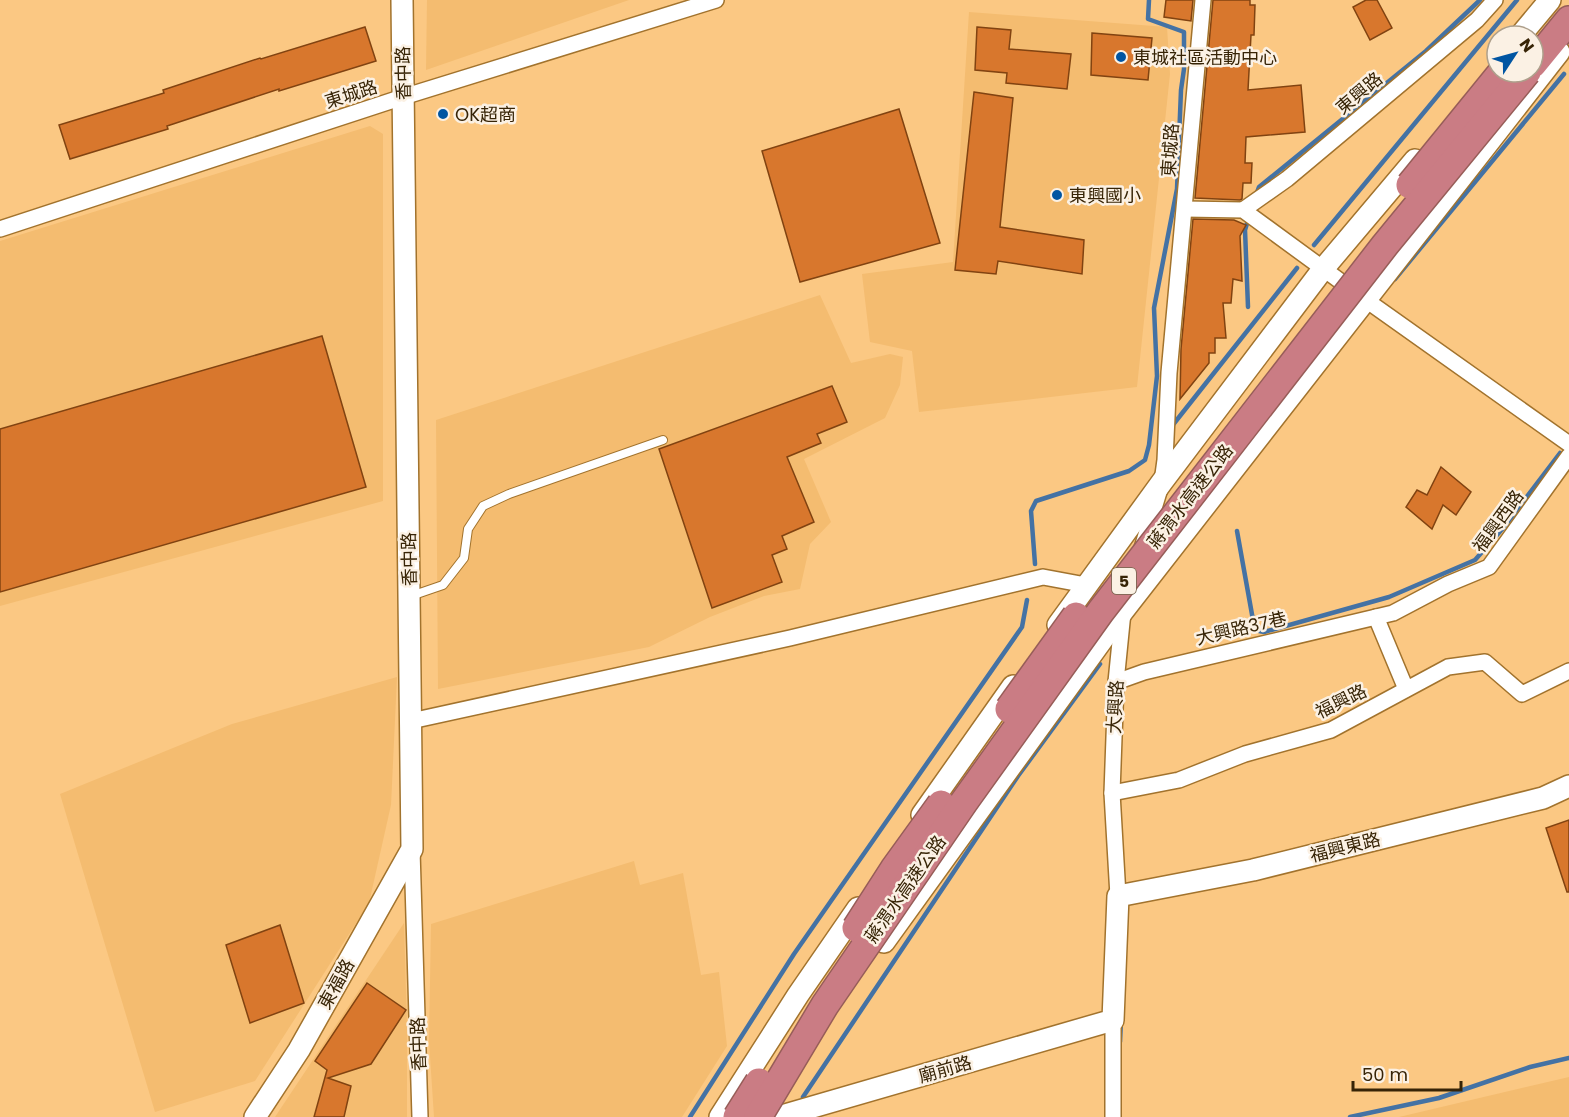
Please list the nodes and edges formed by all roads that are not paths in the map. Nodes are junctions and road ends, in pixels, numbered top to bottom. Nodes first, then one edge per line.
1 (402, 0) edge
2 (716, 0) edge
3 (1203, 0) edge
4 (1495, 0) edge
5 (1550, 0) edge
6 (1563, 0) edge
7 (1530, 24) edge
8 (1542, 24) edge
9 (1568, 38) edge
10 (1545, 55) edge
11 (1485, 77) edge
12 (1492, 84) edge
13 (1517, 84) edge
14 (403, 97) junction
15 (1185, 210) junction
16 (1243, 210) junction
17 (0, 229) edge
18 (1323, 269) junction
19 (1366, 300) junction
20 (1175, 303) joint
21 (1242, 376) junction
22 (1281, 409) junction
23 (663, 440) dead end
24 (1569, 444) edge
25 (1569, 456) edge
26 (1162, 482) junction
27 (1086, 585) junction
28 (409, 597) junction
29 (1123, 611) junction
30 (1376, 617) junction
31 (1569, 671) edge
32 (1116, 682) junction
33 (1406, 689) junction
34 (1004, 698) junction
35 (411, 721) junction
36 (1039, 728) junction
37 (1569, 786) edge
38 (1112, 793) junction
39 (412, 849) junction
40 (1118, 896) junction
41 (1113, 1020) junction
42 (255, 1117) edge
43 (420, 1117) edge
44 (720, 1117) edge
45 (737, 1117) edge
46 (758, 1117) edge
47 (773, 1117) edge
48 (778, 1117) edge
49 (1113, 1117) edge

1 - 14 main road, 香中路
2 - 14 street, 東城路
3 - 15 street, 東城路
4 - 16 street, 東興路
5 - 7 main road
6 - 8 highway
9 - 10 highway
9 - 19 main road
11 - 18 main road
12 - 45 highway, 蔣渭水高速公路 / 5, bridge
13 - 46 highway, 蔣渭水高速公路 / 5, bridge
14 - 17 street, 東城路
14 - 28 main road, 香中路
15 - 16 street
15 - 20 street, 東城路
16 - 18 street
18 - 19 street
18 - 21 main road
19 - 22 main road
19 - 24 street
20 - 26 street, 大興路
21 - 22 main road
21 - 26 main road
22 - 29 main road
23 - 28 lane
25 - 30 street, 福興西路
26 - 27 main road
26 - 29 street, 大興路
27 - 34 main road
27 - 35 street
28 - 35 main road, 香中路
29 - 32 street, 大興路
29 - 36 main road
30 - 32 street, 大興路37巷
30 - 33 street
31 - 33 street, 福興路
32 - 38 street, 大興路
33 - 38 street, 福興路
34 - 36 main road
34 - 44 main road
35 - 39 main road, 香中路
36 - 47 main road
37 - 40 main road, 福興東路
38 - 40 street, 大興路
39 - 42 main road, 東福路
39 - 43 street, 香中路
40 - 41 main road, 大興路
41 - 48 main road, 廟前路
41 - 49 street, 大興路

